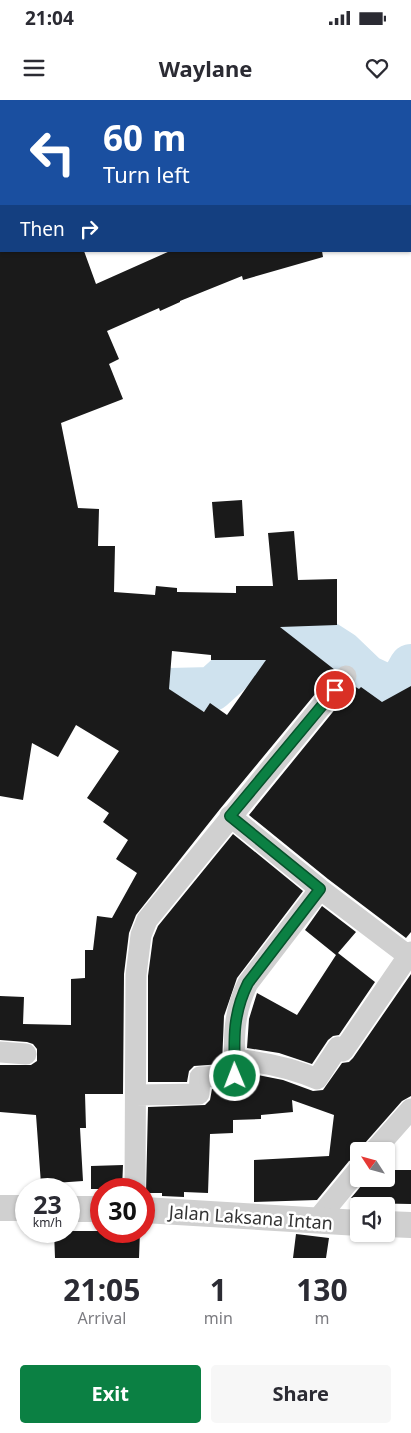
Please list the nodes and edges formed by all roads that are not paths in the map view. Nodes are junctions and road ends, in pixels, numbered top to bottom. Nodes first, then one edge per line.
1 (346, 676) dead end
2 (230, 816) junction
3 (320, 889) junction
4 (410, 956) edge
5 (0, 1052) edge
6 (26, 1054) dead end
7 (234, 1059) junction
8 (136, 1095) junction
9 (411, 1110) edge
10 (382, 1142) edge
11 (135, 1178) edge
12 (350, 1180) edge
13 (0, 1208) edge
14 (15, 1208) edge
15 (155, 1211) edge
16 (316, 1221) junction
17 (350, 1223) edge
18 (395, 1224) edge
19 (411, 1225) edge

1 - 2 street
2 - 3 street
2 - 8 street
3 - 4 street
3 - 7 street
4 - 7 street
5 - 6 street
7 - 8 street
8 - 11 street
9 - 10 street
12 - 16 street
13 - 14 street
15 - 16 street, Jalan Laksana Intan
16 - 17 street, Jalan Laksana Intan
18 - 19 street

